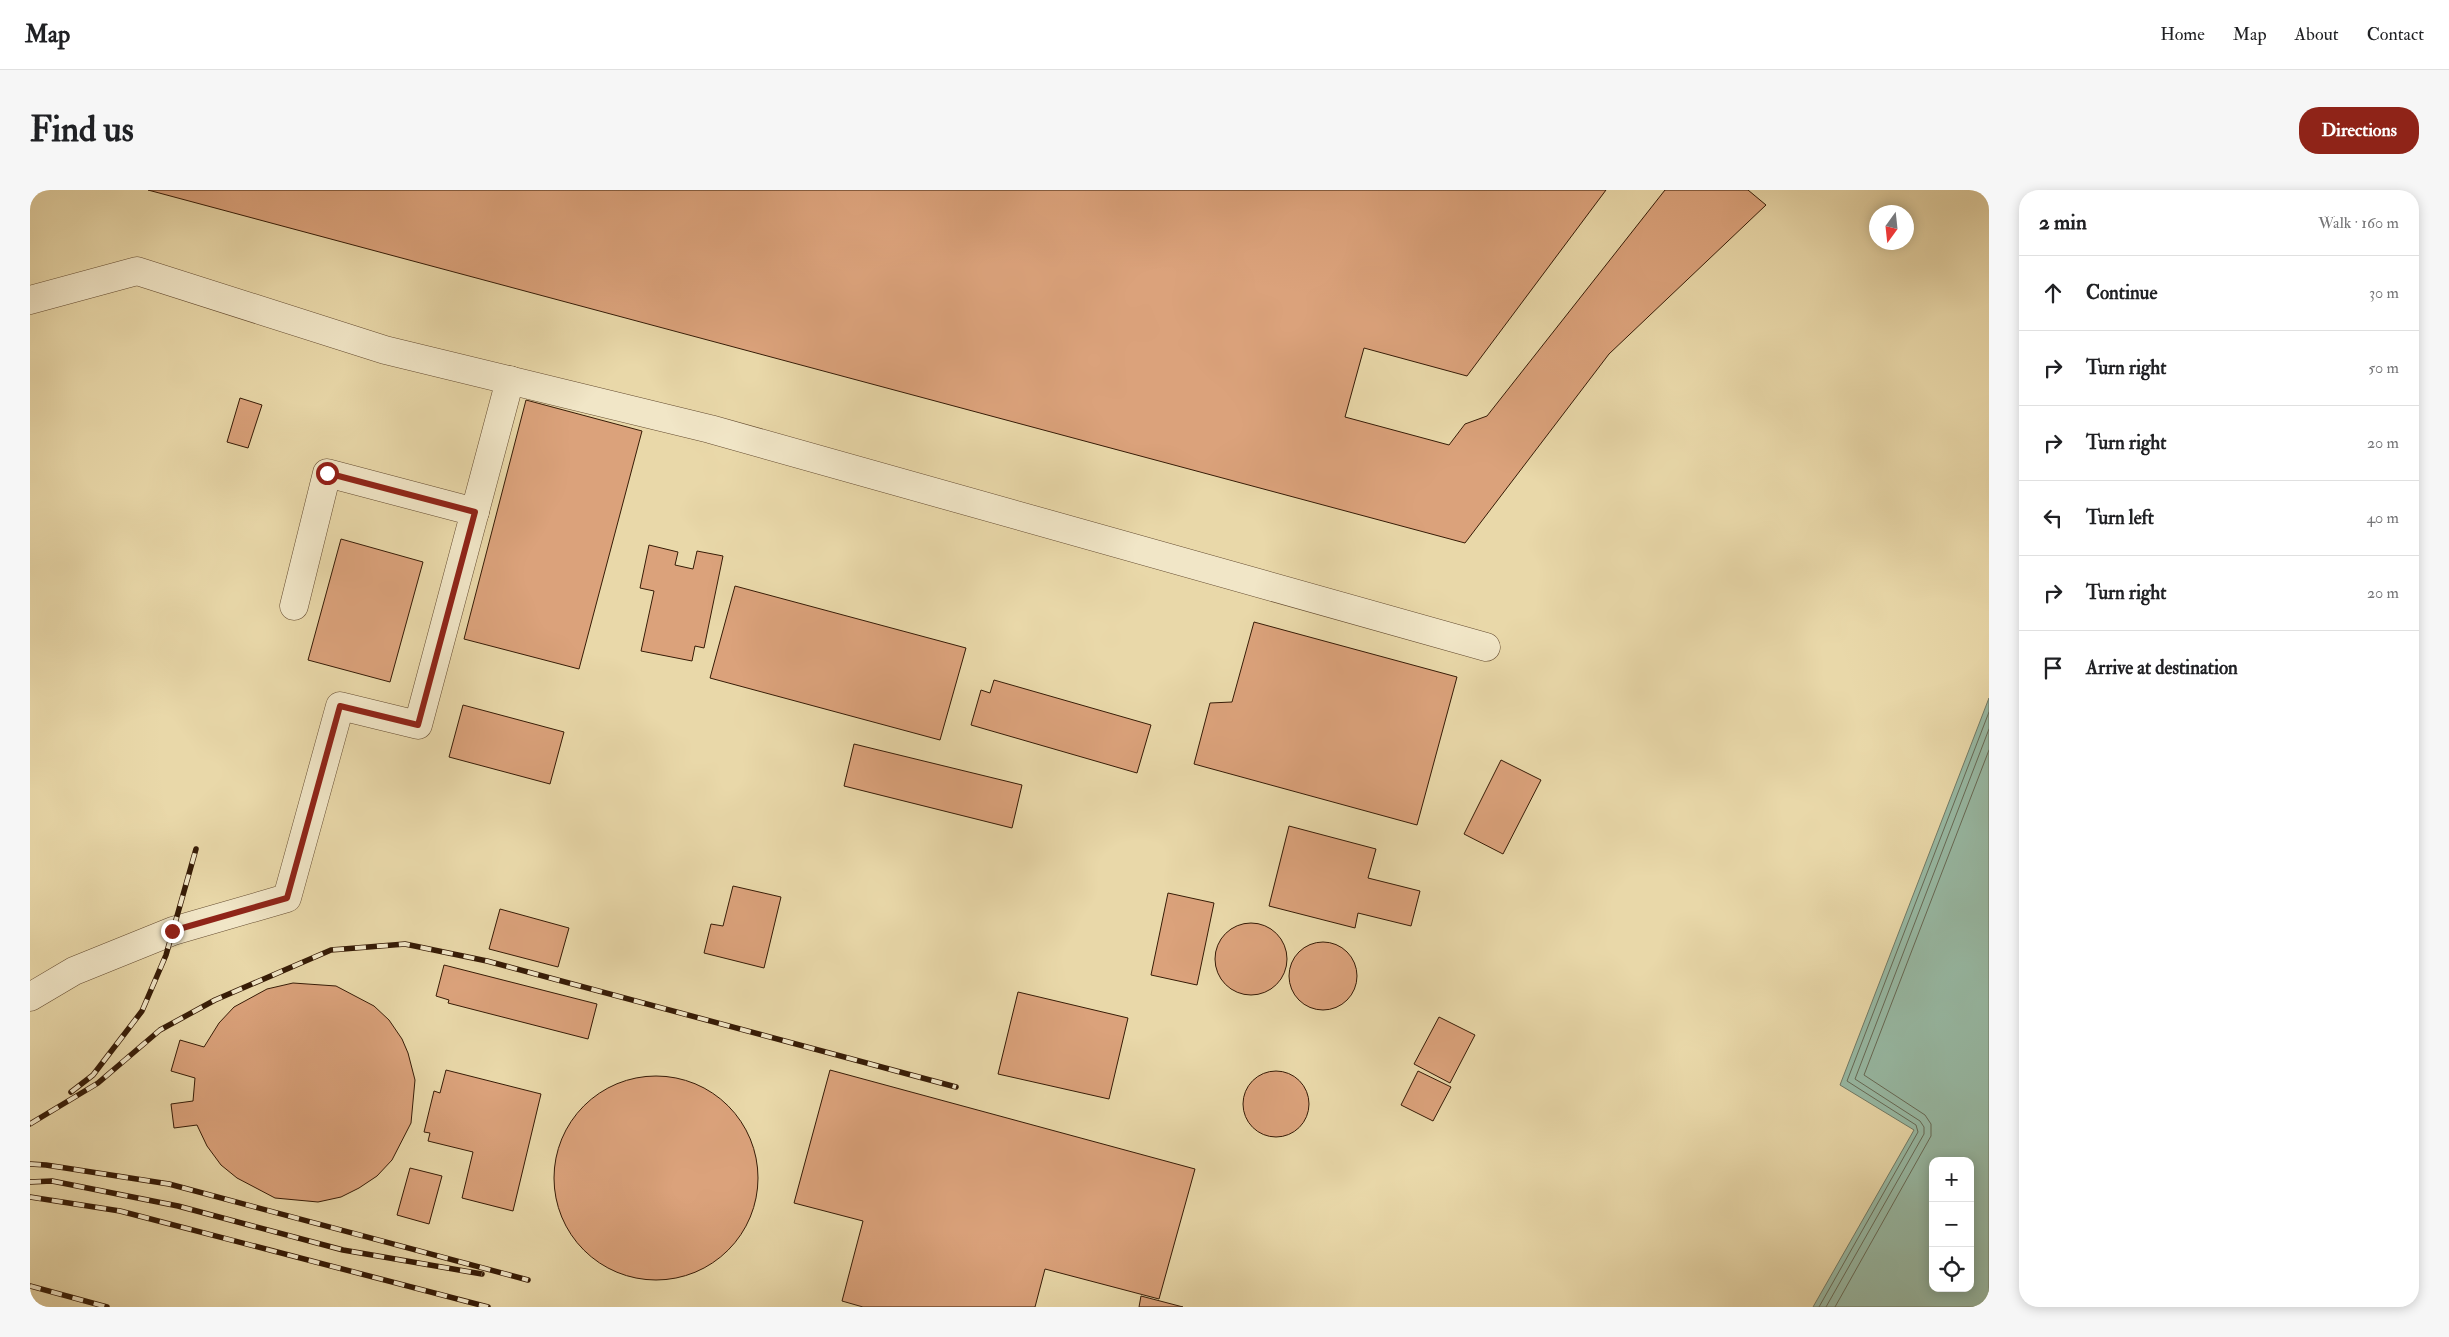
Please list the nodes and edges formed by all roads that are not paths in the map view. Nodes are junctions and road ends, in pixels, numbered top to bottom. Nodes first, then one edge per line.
1 (30, 300) edge
2 (510, 380) junction
3 (475, 512) junction
4 (294, 606) dead end
5 (1486, 647) dead end
6 (30, 997) edge

1 - 2 lane
2 - 3 lane
2 - 5 lane
3 - 4 lane
3 - 6 lane

